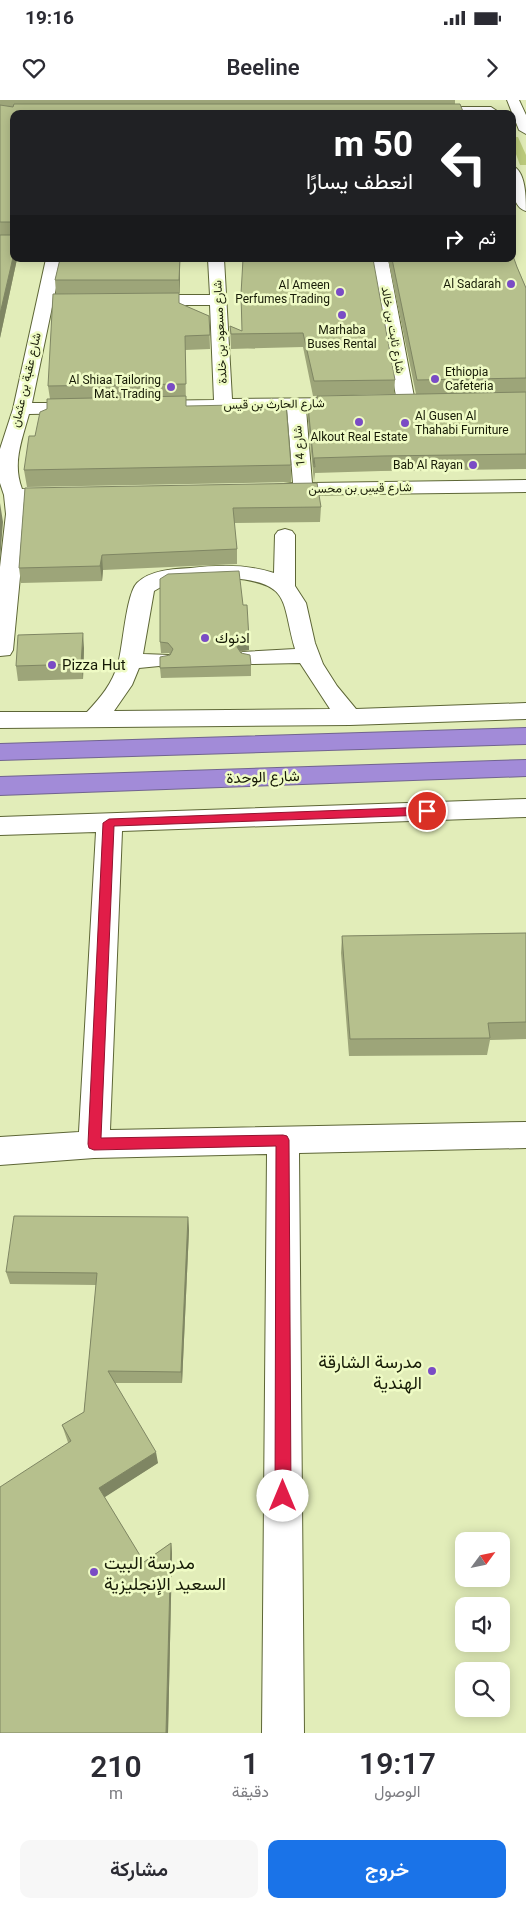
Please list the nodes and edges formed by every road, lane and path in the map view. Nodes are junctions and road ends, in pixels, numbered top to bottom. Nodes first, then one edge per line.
1 (518, 102) edge
2 (490, 108) edge
3 (441, 110) edge
4 (526, 130) edge
5 (516, 180) edge
6 (526, 206) edge
7 (53, 262) edge
8 (216, 262) edge
9 (381, 262) edge
10 (122, 300) edge
11 (218, 300) junction
12 (44, 301) junction
13 (64, 301) edge
14 (424, 401) edge
15 (366, 402) edge
16 (386, 402) edge
17 (406, 402) junction
18 (223, 404) junction
19 (296, 404) junction
20 (98, 407) edge
21 (127, 407) edge
22 (22, 409) junction
23 (5, 444) edge
24 (526, 486) edge
25 (303, 489) junction
26 (263, 490) edge
27 (84, 493) edge
28 (14, 495) junction
29 (285, 535) dead end
30 (284, 586) junction
31 (2, 650) dead end
32 (308, 656) junction
33 (250, 658) edge
34 (161, 660) edge
35 (132, 662) junction
36 (526, 711) edge
37 (350, 717) junction
38 (94, 718) junction
39 (0, 720) edge
40 (526, 736) edge
41 (0, 752) edge
42 (526, 768) edge
43 (0, 786) edge
44 (526, 808) edge
45 (109, 822) junction
46 (0, 826) edge
47 (526, 1135) edge
48 (283, 1140) junction
49 (94, 1144) junction
50 (0, 1151) edge
51 (283, 1733) edge

1 - 4 street
2 - 3 street
5 - 6 street
7 - 12 street, شارع عقبة بن عثمان
8 - 11 street, شارع مسعود بن خلدة
9 - 17 street, شارع ثابت بن خالد
10 - 11 street
11 - 18 street, شارع مسعود بن خلدة
12 - 13 street
12 - 22 street, شارع عقبة بن عثمان
14 - 17 street
15 - 19 street, شارع الحارث بن قيس
16 - 17 street
18 - 19 street, شارع الحارث بن قيس
18 - 21 street, شارع الحارث بن قيس
19 - 25 street, شارع 14
20 - 22 street
22 - 23 street, شارع عقبة بن عثمان
23 - 28 street, شارع عقبة بن عثمان
24 - 25 street, شارع قيس بن محسن
25 - 26 street, شارع قيس بن محسن
27 - 28 street
28 - 31 street, شارع عقبة بن عثمان
29 - 30 street
30 - 32 street
30 - 35 street
32 - 33 street
32 - 37 street
34 - 35 street
35 - 38 street
36 - 37 street
37 - 38 street
38 - 39 street
40 - 41 highway
42 - 43 highway, شارع الوحدة
44 - 45 street
45 - 46 street
45 - 49 street
47 - 48 street
48 - 49 street
48 - 51 street
49 - 50 street

